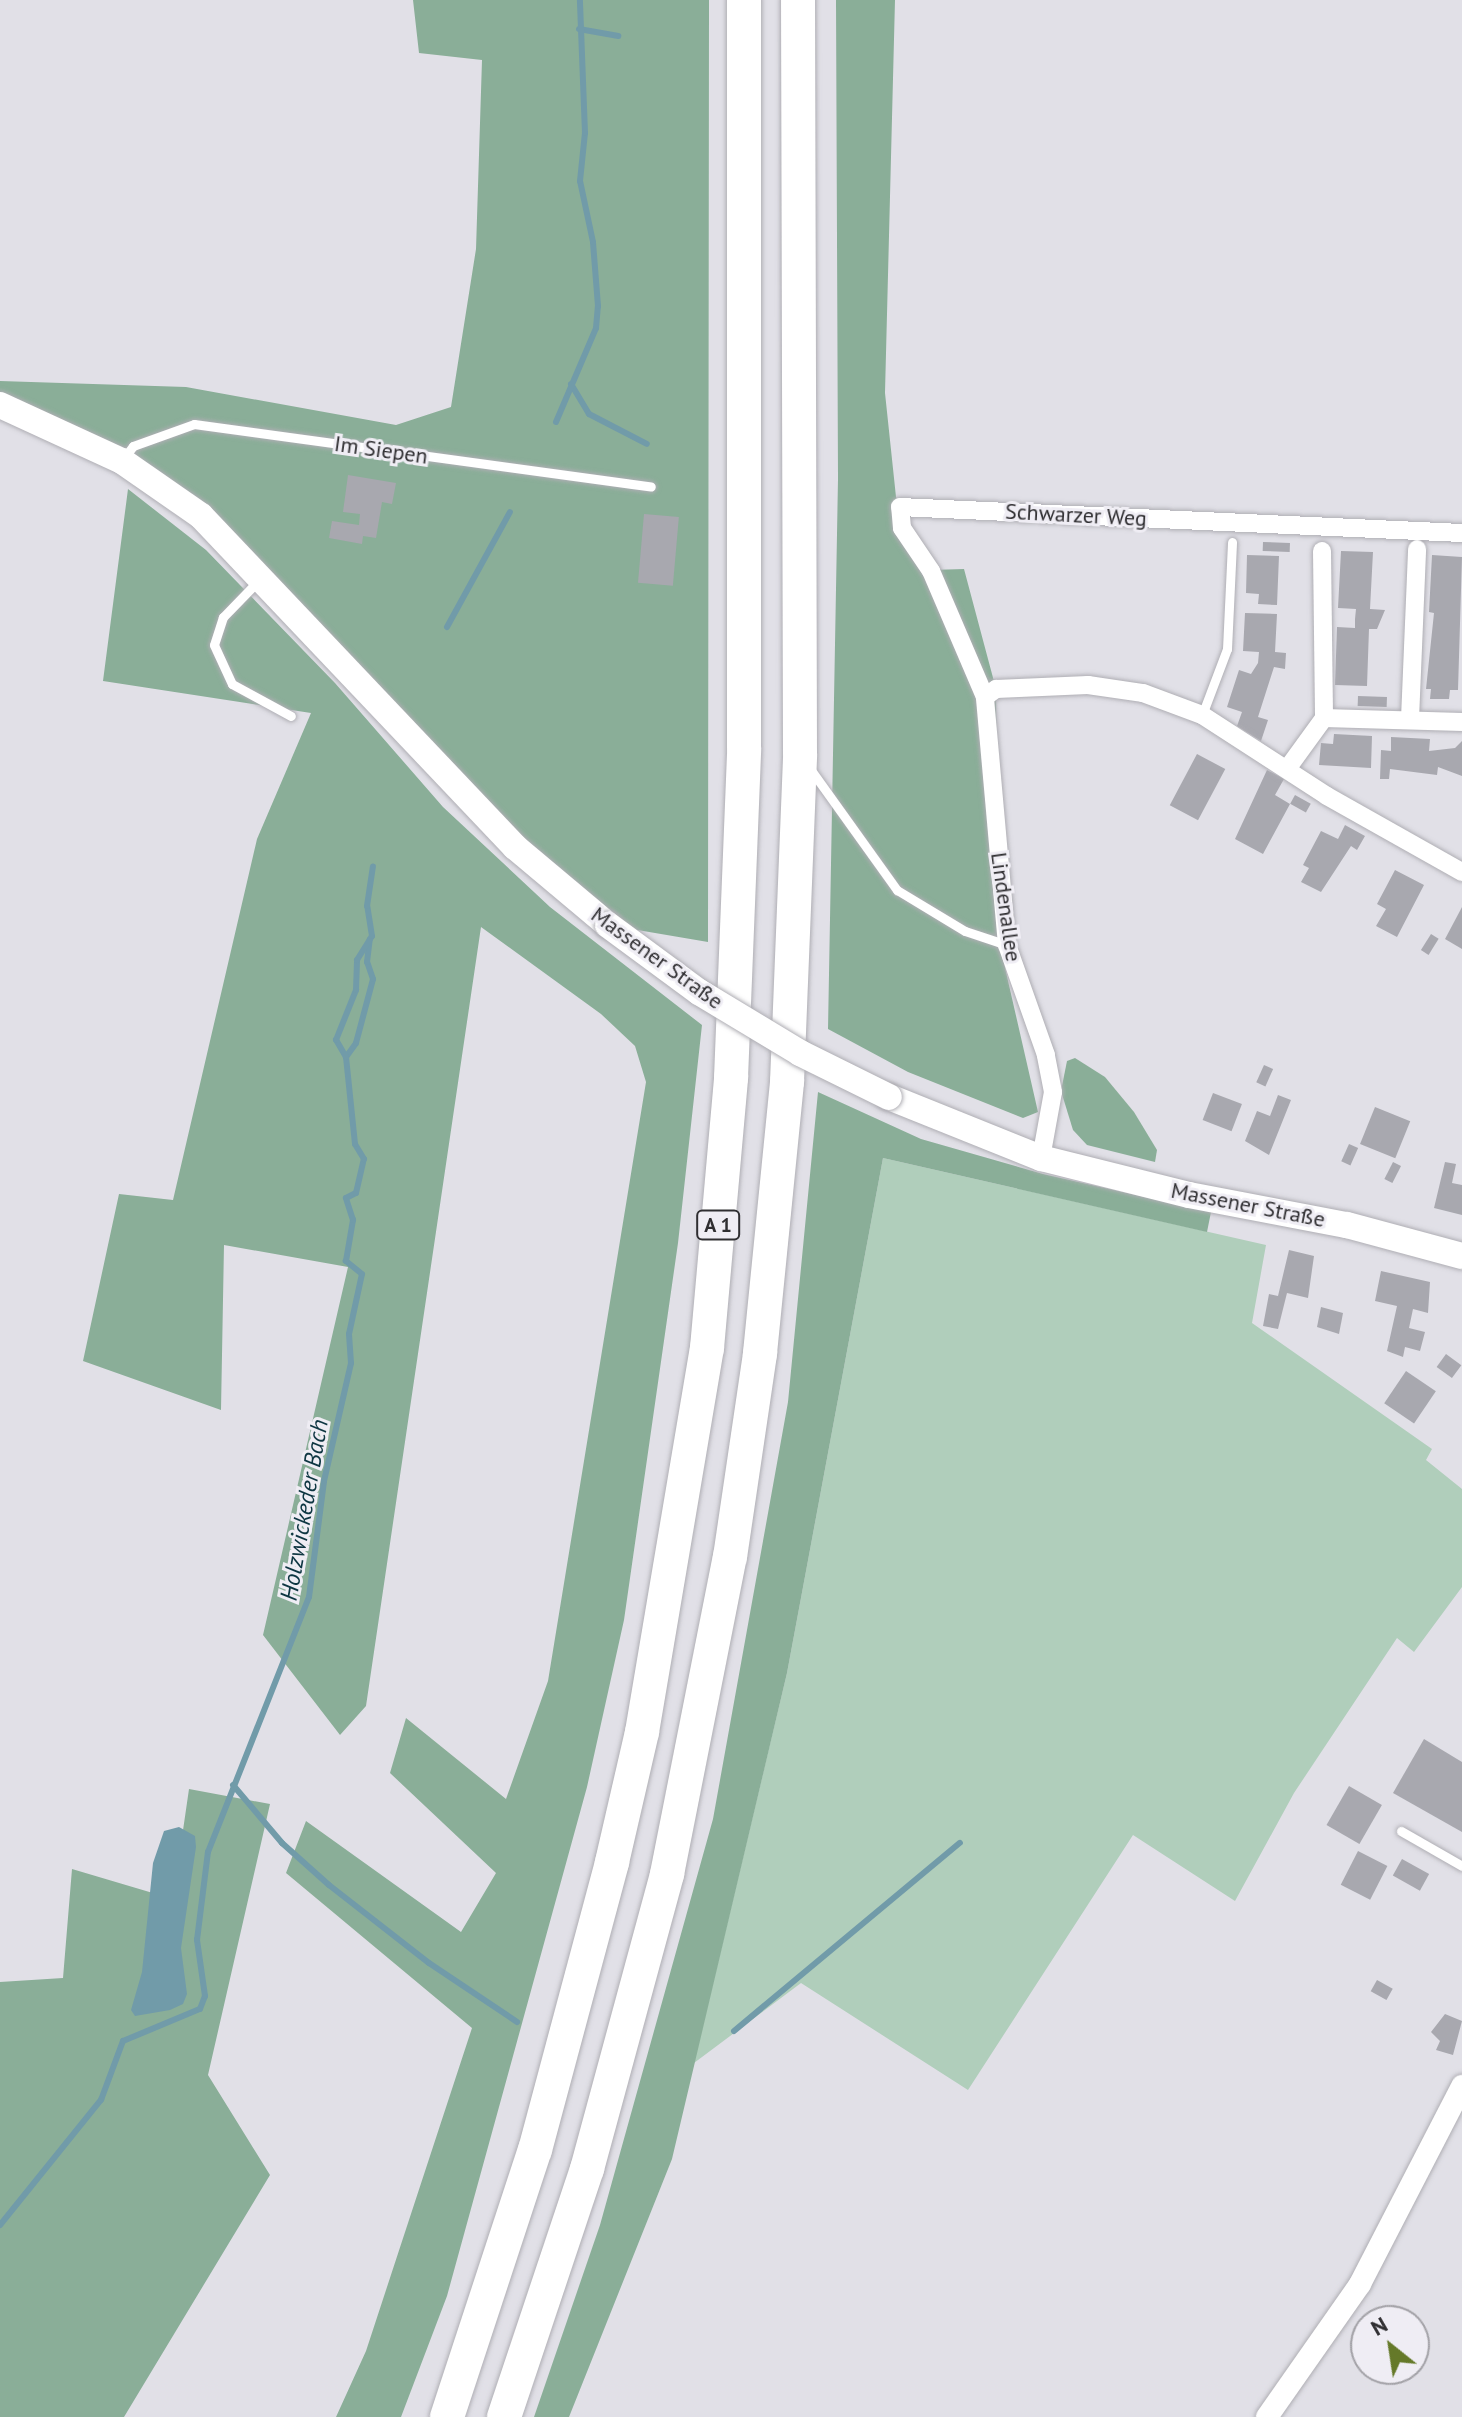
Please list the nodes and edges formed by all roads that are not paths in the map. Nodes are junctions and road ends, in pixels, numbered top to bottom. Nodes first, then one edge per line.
1 (744, 0) edge
2 (798, 0) edge
3 (0, 405) edge
4 (122, 461) junction
5 (651, 487) dead end
6 (1462, 533) edge
7 (1232, 542) dead end
8 (1417, 549) dead end
9 (1322, 551) dead end
10 (263, 576) junction
11 (985, 697) junction
12 (1202, 715) junction
13 (291, 716) dead end
14 (1324, 718) junction
15 (1410, 719) junction
16 (1462, 722) edge
17 (800, 754) junction
18 (1287, 769) junction
19 (1462, 872) edge
20 (1007, 945) junction
21 (1041, 1158) junction
22 (1462, 1256) edge
23 (1401, 1831) dead end
24 (1462, 1866) edge
25 (1462, 2086) edge
26 (447, 2417) edge
27 (504, 2417) edge
28 (1267, 2417) edge

1 - 26 highway, A 1
2 - 17 highway, A 1
3 - 4 main road, Massener Straße
4 - 5 lane, Im Siepen
4 - 10 main road, Massener Straße
6 - 11 street, Schwarzer Weg
7 - 12 lane
8 - 15 street
9 - 14 street
10 - 13 lane
10 - 21 main road, Massener Straße, bridge
11 - 12 street
11 - 20 street, Lindenallee
12 - 18 street
14 - 15 street
14 - 18 street
15 - 16 street
17 - 20 lane
17 - 27 highway, A 1
18 - 19 street
20 - 21 street, Lindenallee
21 - 22 main road, Massener Straße
23 - 24 lane
25 - 28 street

